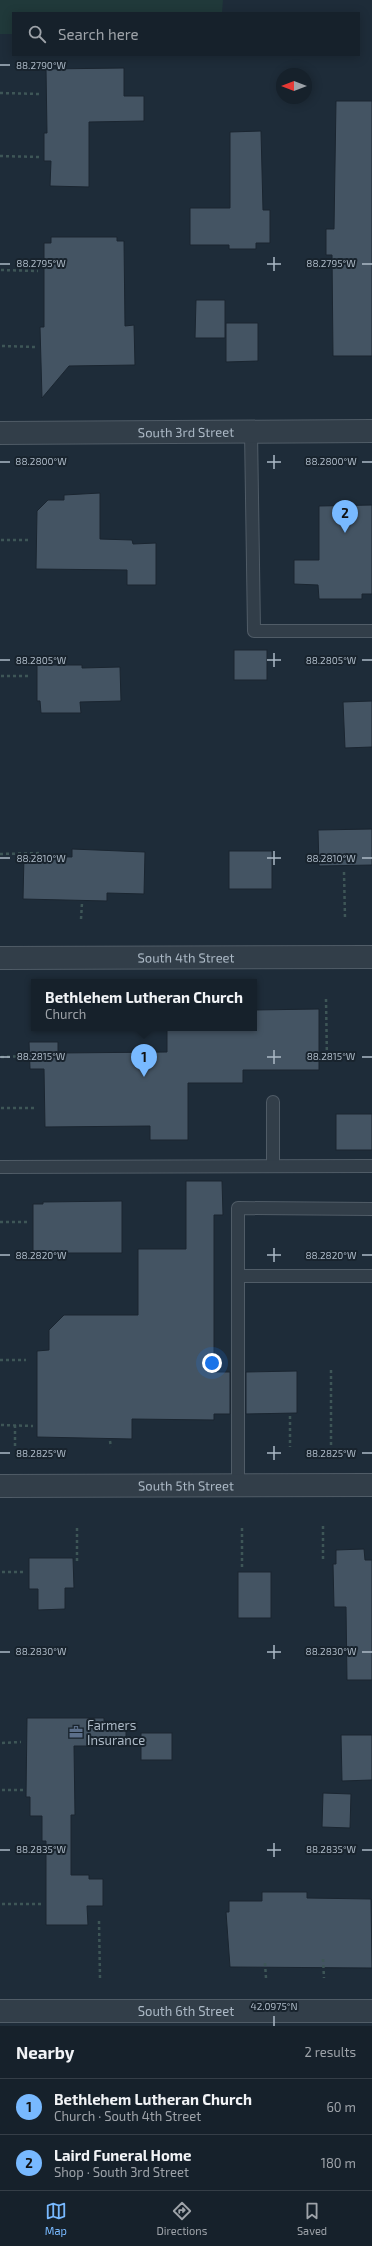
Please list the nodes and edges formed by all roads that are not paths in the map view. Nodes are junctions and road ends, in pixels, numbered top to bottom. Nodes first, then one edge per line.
1 (252, 431) junction
2 (372, 431) edge
3 (0, 433) edge
4 (372, 631) edge
5 (372, 957) edge
6 (0, 958) edge
7 (273, 1102) dead end
8 (273, 1166) junction
9 (372, 1166) edge
10 (0, 1167) edge
11 (372, 1209) edge
12 (238, 1276) junction
13 (372, 1276) edge
14 (238, 1485) junction
15 (372, 1485) edge
16 (0, 1486) edge
17 (0, 2011) edge
18 (372, 2011) edge

1 - 2 street, South 3rd Street
1 - 3 street, South 3rd Street
1 - 4 lane
5 - 6 street, South 4th Street
7 - 8 lane
8 - 9 lane
8 - 10 lane
11 - 12 lane
12 - 13 lane
12 - 14 lane
14 - 15 street, South 5th Street
14 - 16 street, South 5th Street
17 - 18 street, South 6th Street

